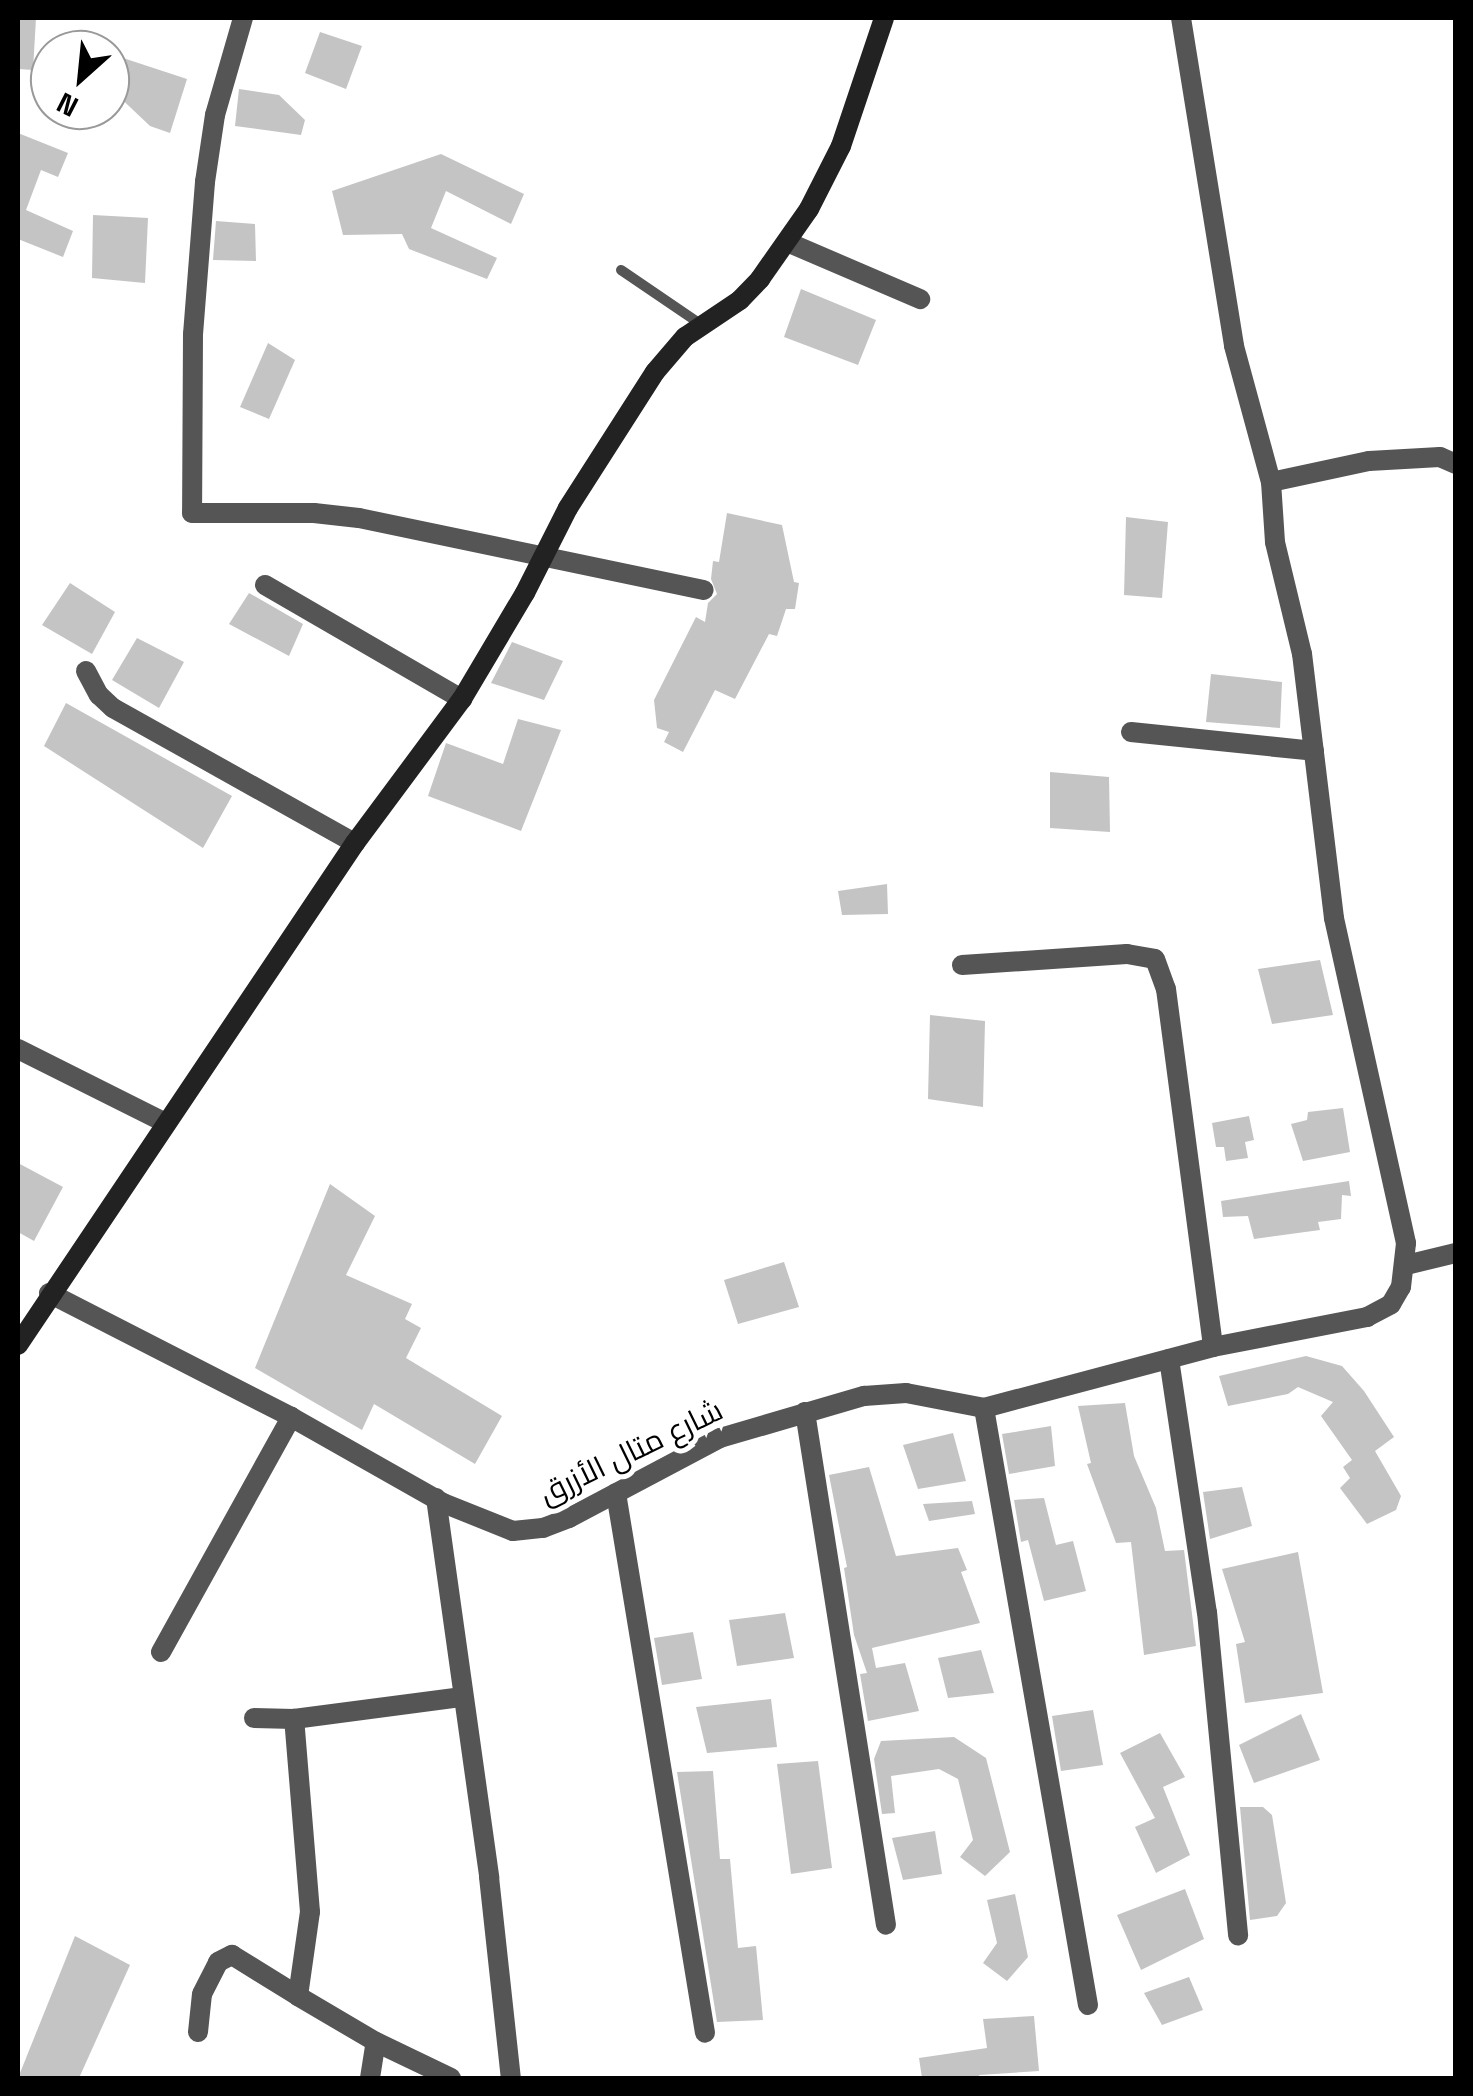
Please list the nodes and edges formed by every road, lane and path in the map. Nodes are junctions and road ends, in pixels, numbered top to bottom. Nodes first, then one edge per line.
1 (243, 18) edge
2 (884, 18) edge
3 (1181, 18) edge
4 (787, 242) junction
5 (621, 270) dead end
6 (920, 299) dead end
7 (702, 326) junction
8 (1456, 464) edge
9 (1271, 482) junction
10 (544, 554) junction
11 (265, 586) dead end
12 (704, 590) dead end
13 (86, 671) dead end
14 (462, 699) junction
15 (1130, 732) dead end
16 (1314, 751) junction
17 (355, 844) junction
18 (962, 965) dead end
19 (18, 1049) edge
20 (166, 1124) junction
21 (1456, 1252) edge
22 (1406, 1265) junction
23 (49, 1293) junction
24 (18, 1345) edge
25 (1214, 1348) junction
26 (1169, 1359) junction
27 (984, 1408) junction
28 (805, 1412) junction
29 (291, 1417) junction
30 (616, 1493) junction
31 (436, 1498) junction
32 (161, 1652) dead end
33 (461, 1697) junction
34 (254, 1718) dead end
35 (294, 1719) junction
36 (886, 1926) dead end
37 (1238, 1936) dead end
38 (298, 1996) junction
39 (1088, 2006) dead end
40 (198, 2032) dead end
41 (705, 2033) dead end
42 (376, 2042) junction
43 (370, 2078) edge
44 (451, 2078) edge
45 (512, 2078) edge

1 - 10 street
2 - 4 main road
3 - 9 street
4 - 6 street
4 - 7 main road
5 - 7 lane
7 - 10 main road
8 - 9 street
9 - 16 street
10 - 12 street
10 - 14 main road
11 - 14 street
13 - 17 street
14 - 17 main road
15 - 16 street
16 - 22 street
17 - 20 main road
18 - 25 street
19 - 20 street
20 - 23 main road
21 - 22 street
22 - 25 street
23 - 24 main road
23 - 29 street, شارع متال الأزرق
25 - 26 street
26 - 27 street
26 - 37 street
27 - 28 street, شارع متال الأزرق
27 - 39 street
28 - 30 street, شارع متال الأزرق
28 - 36 street
29 - 31 street, شارع متال الأزرق
29 - 32 street
30 - 31 street, شارع متال الأزرق
30 - 41 street
31 - 33 street
33 - 35 street
33 - 45 street
34 - 35 street
35 - 38 street
38 - 40 street
38 - 42 street
42 - 43 street
42 - 44 street

